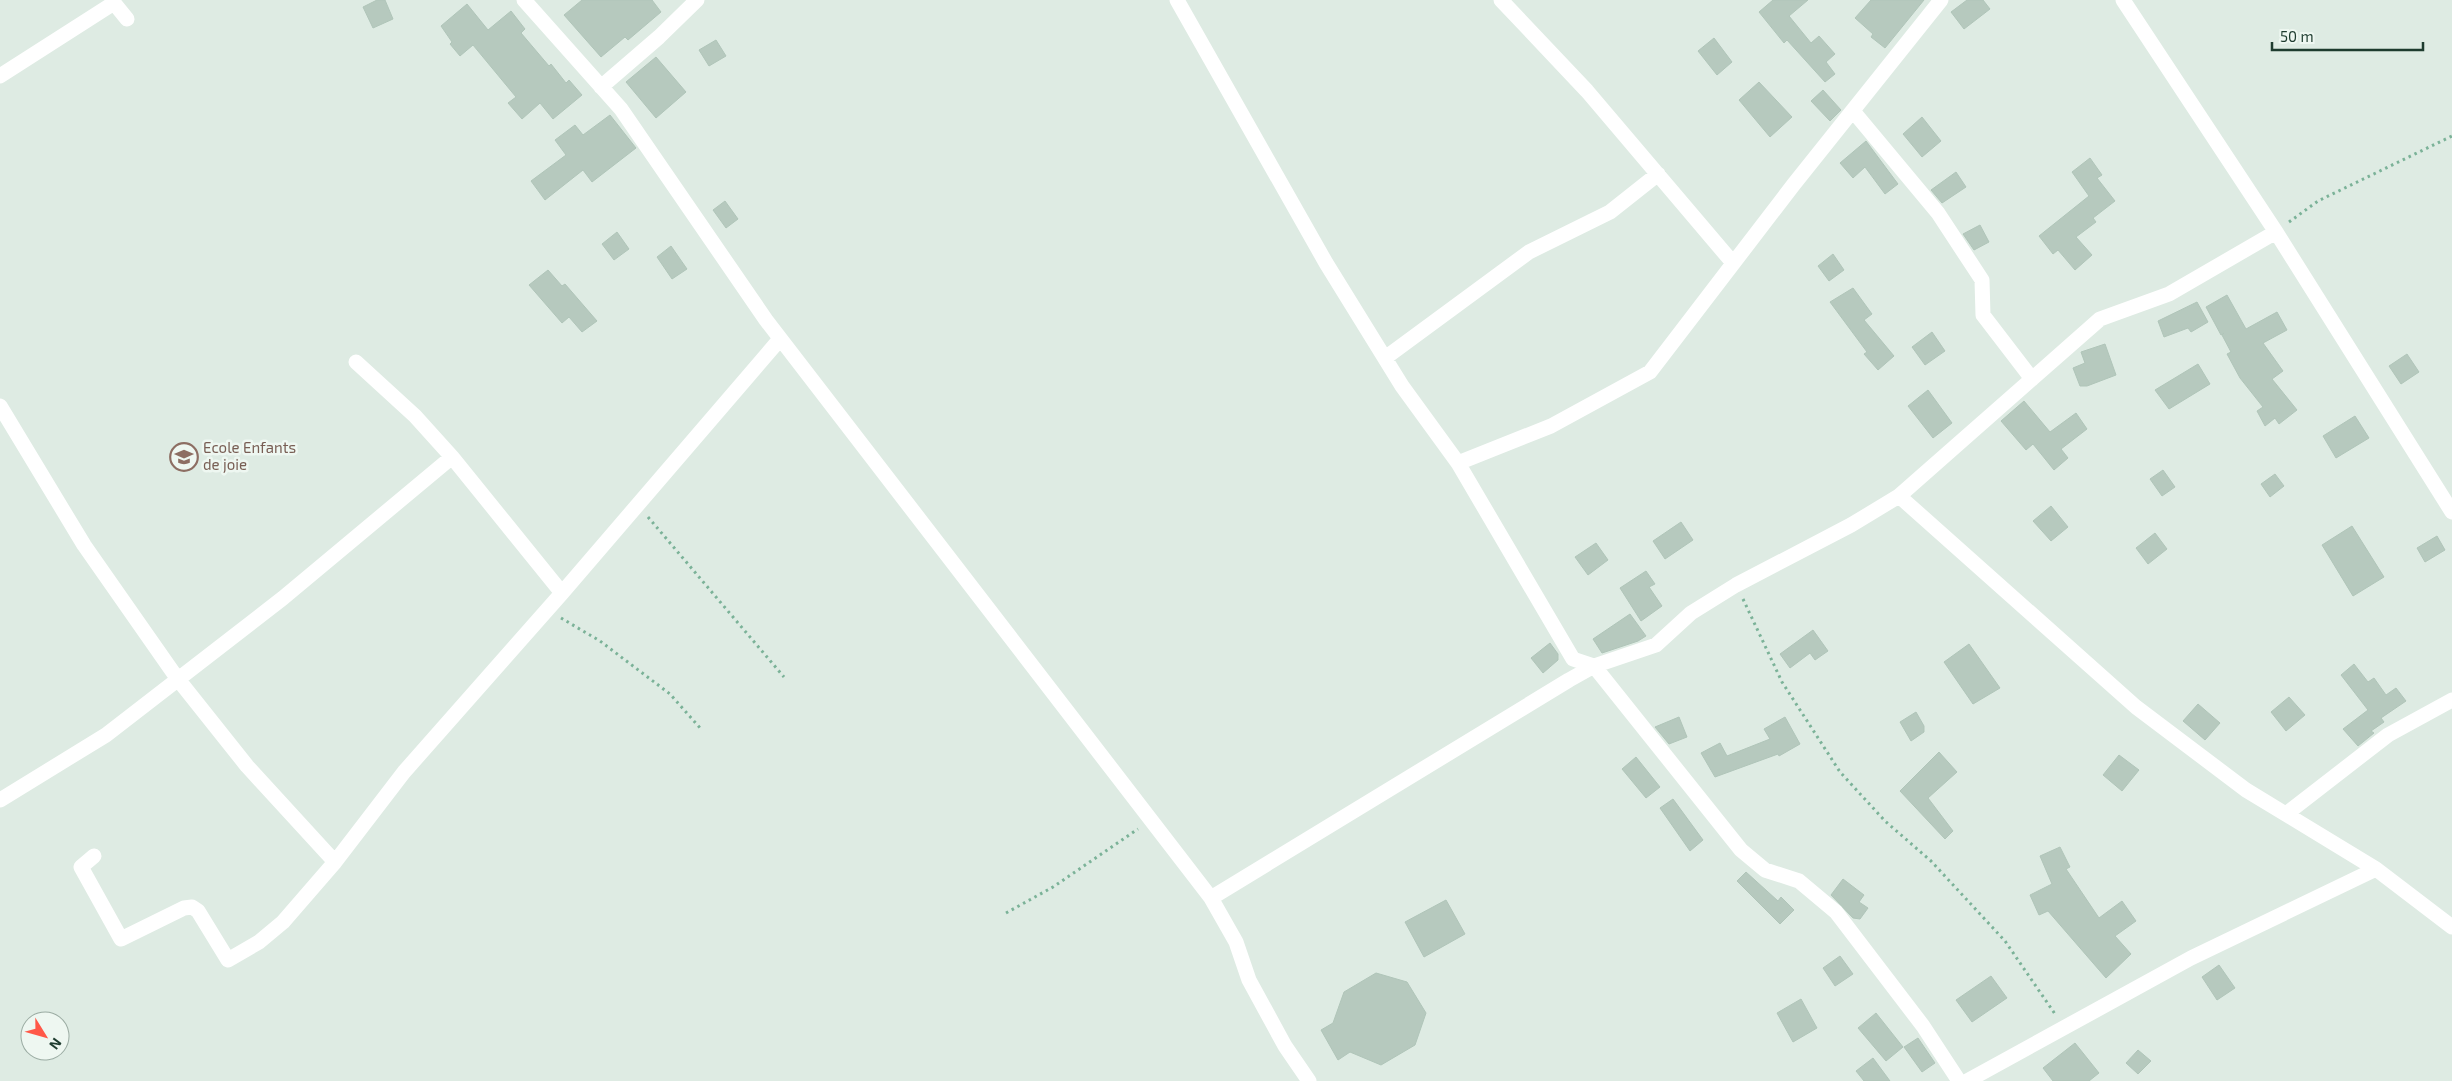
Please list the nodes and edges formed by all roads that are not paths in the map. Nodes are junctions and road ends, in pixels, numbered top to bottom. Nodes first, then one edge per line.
1 (524, 0) edge
2 (697, 0) edge
3 (1177, 0) edge
4 (1501, 0) edge
5 (1941, 0) edge
6 (2123, 0) edge
7 (127, 19) dead end
8 (0, 76) edge
9 (601, 87) junction
10 (1853, 112) junction
11 (1658, 174) junction
12 (2276, 232) junction
13 (1733, 263) junction
14 (780, 339) junction
15 (1385, 358) junction
16 (356, 362) dead end
17 (2032, 379) junction
18 (0, 406) edge
19 (452, 457) junction
20 (1458, 463) junction
21 (1899, 496) junction
22 (2452, 512) edge
23 (562, 593) junction
24 (1594, 666) junction
25 (177, 678) junction
26 (2452, 700) edge
27 (0, 800) edge
28 (2286, 814) junction
29 (94, 856) dead end
30 (335, 862) junction
31 (2376, 869) junction
32 (1211, 898) junction
33 (2452, 926) edge
34 (1309, 1081) edge
35 (1959, 1081) edge
36 (1967, 1081) edge

1 - 9 street
2 - 9 street
3 - 15 street
4 - 11 street
5 - 10 street
6 - 12 street
7 - 8 street
9 - 14 street
10 - 13 street
10 - 17 street
11 - 13 street
11 - 15 street
12 - 17 street
12 - 22 street
13 - 20 street
14 - 23 street
14 - 32 street
15 - 20 street
16 - 19 street
17 - 21 street
18 - 25 street
19 - 23 street
19 - 25 street
20 - 24 street
21 - 24 street
21 - 28 street
23 - 30 street
24 - 32 street
24 - 35 street
25 - 27 street
25 - 30 street
26 - 28 street
28 - 31 street
29 - 30 street
31 - 33 street
31 - 36 street
32 - 34 street

